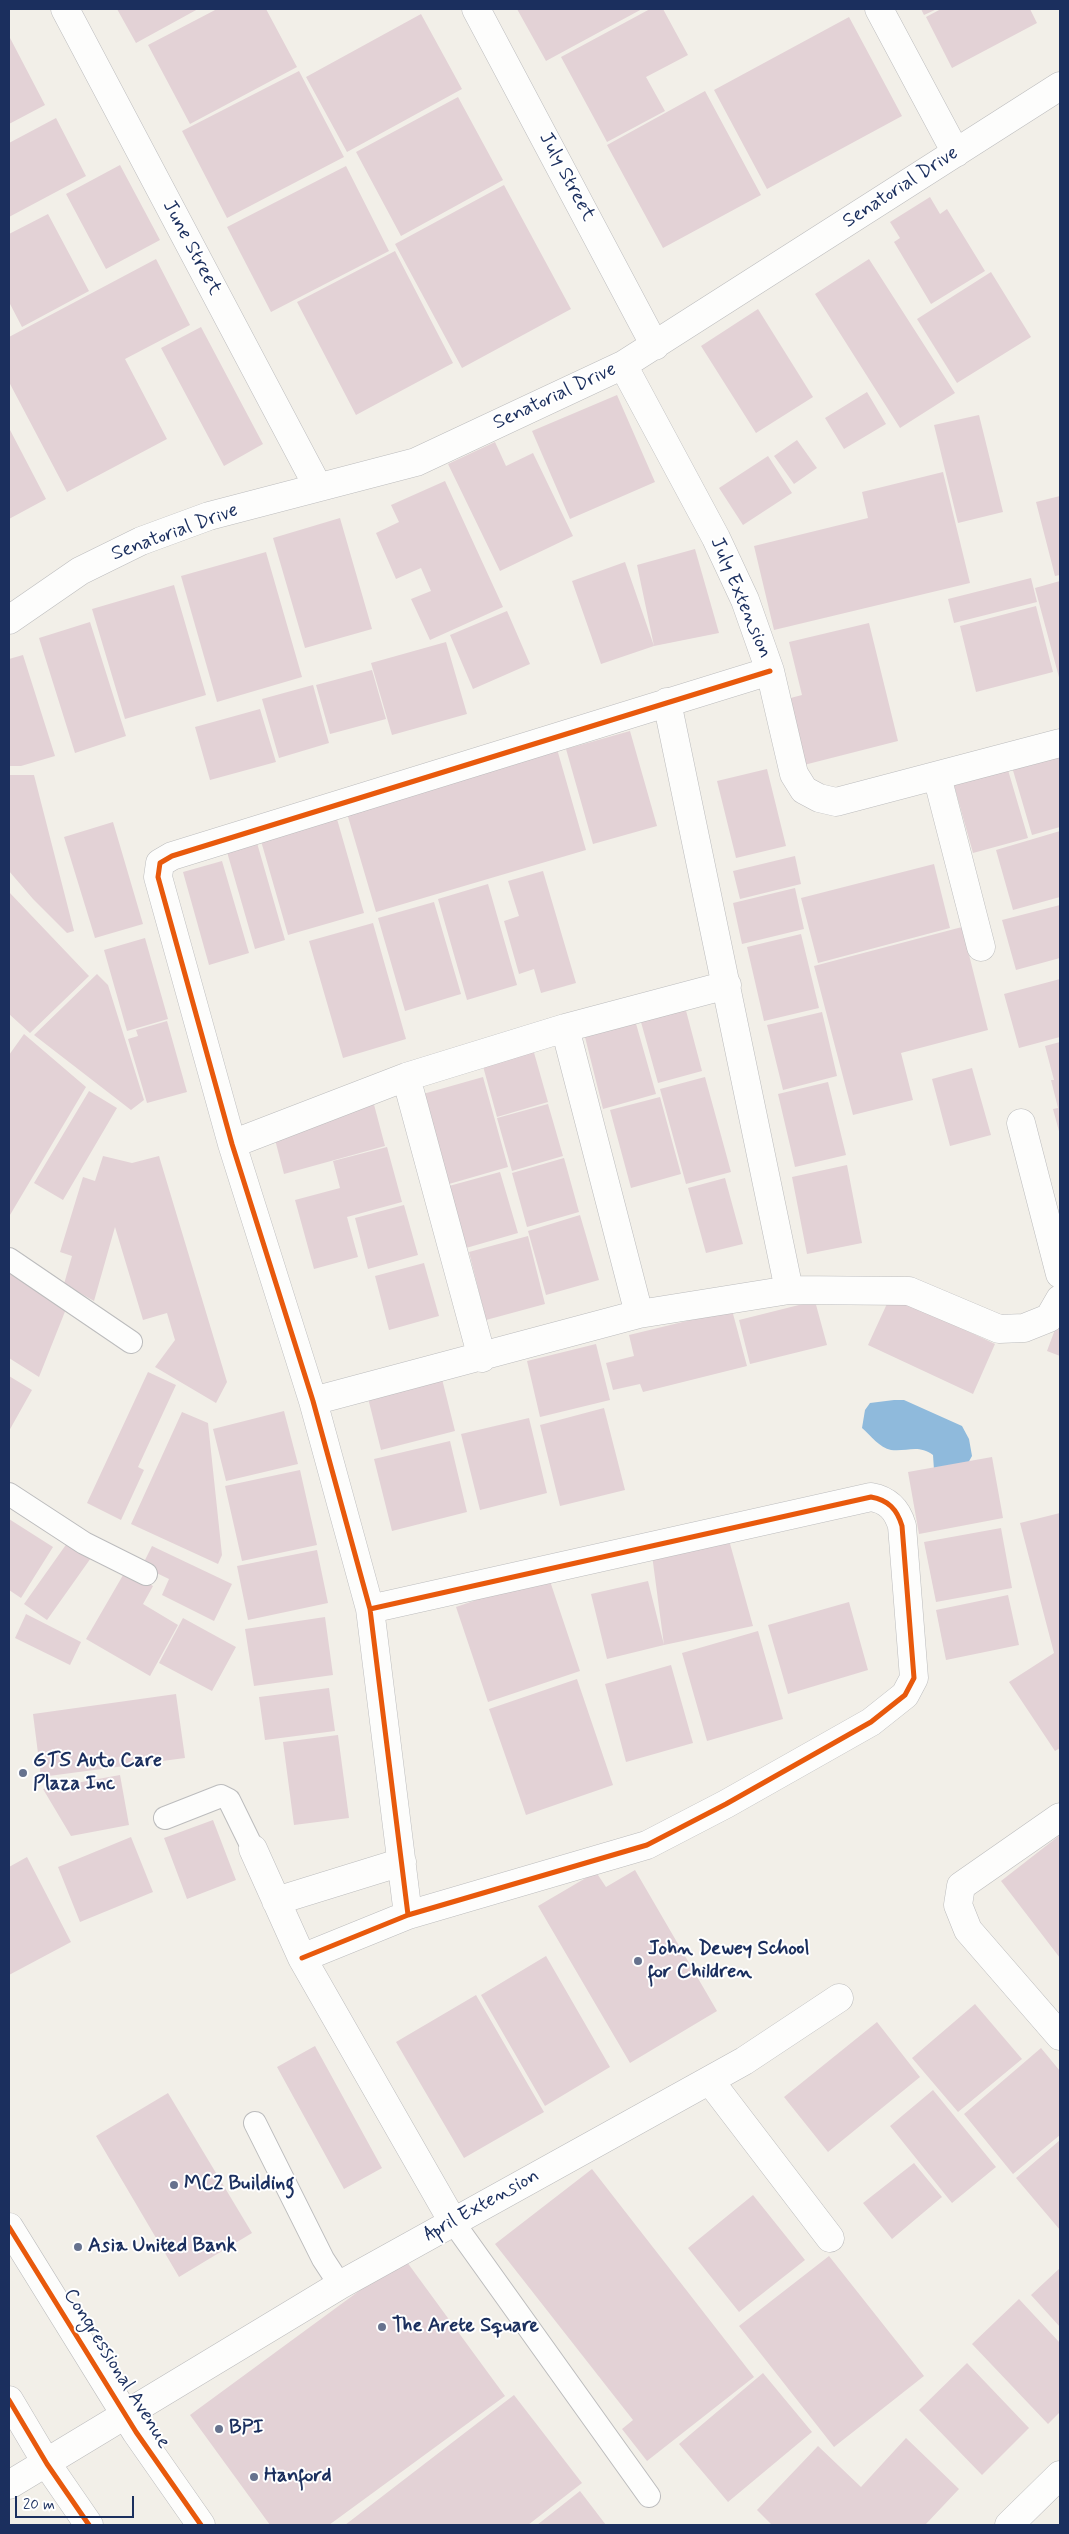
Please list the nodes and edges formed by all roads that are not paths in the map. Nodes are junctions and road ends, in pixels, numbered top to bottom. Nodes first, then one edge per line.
1 (65, 9) edge
2 (476, 9) edge
3 (879, 9) edge
4 (1060, 86) edge
5 (956, 153) junction
6 (655, 346) junction
7 (622, 366) junction
8 (318, 488) junction
9 (9, 620) edge
10 (770, 671) junction
11 (667, 702) junction
12 (1060, 743) edge
13 (936, 776) junction
14 (980, 948) dead end
15 (727, 985) junction
16 (565, 1028) junction
17 (406, 1077) junction
18 (1021, 1123) dead end
19 (232, 1144) junction
20 (9, 1259) edge
21 (1060, 1274) edge
22 (789, 1290) junction
23 (1060, 1299) edge
24 (639, 1314) junction
25 (131, 1342) dead end
26 (482, 1358) junction
27 (314, 1401) junction
28 (9, 1494) edge
29 (146, 1574) dead end
30 (370, 1609) junction
31 (1060, 1817) edge
32 (165, 1818) dead end
33 (253, 1849) joint
34 (402, 1862) junction
35 (276, 1901) junction
36 (408, 1915) junction
37 (302, 1958) junction
38 (839, 1998) dead end
39 (1060, 2036) edge
40 (710, 2081) junction
41 (255, 2124) dead end
42 (454, 2222) junction
43 (9, 2227) edge
44 (830, 2238) dead end
45 (340, 2285) junction
46 (9, 2400) edge
47 (126, 2415) junction
48 (46, 2464) junction
49 (1060, 2475) edge
50 (9, 2485) edge
51 (649, 2496) dead end
52 (89, 2525) edge
53 (201, 2525) edge
54 (1009, 2525) edge

1 - 8 street, June Street
2 - 6 street, July Street
3 - 5 street
4 - 5 street, Senatorial Drive
5 - 6 street, Senatorial Drive
6 - 7 street, Senatorial Drive
7 - 8 street, Senatorial Drive
7 - 10 street, July Extension
8 - 9 street, Senatorial Drive
10 - 11 street
10 - 13 street, July Extension
11 - 15 street
11 - 19 street
12 - 13 street, July Extension
13 - 14 street
15 - 16 street
15 - 22 street
16 - 17 street
16 - 24 street
17 - 19 street
17 - 26 street
18 - 21 street
19 - 27 street
20 - 25 lane
22 - 23 street
22 - 24 street
24 - 26 street
26 - 27 street
27 - 30 street
28 - 29 lane
30 - 34 street
30 - 36 street
31 - 39 street
32 - 33 lane
33 - 35 street
34 - 35 street
34 - 36 street
35 - 37 street
36 - 37 street
37 - 42 street
38 - 40 street, April Extension
40 - 42 street, April Extension
40 - 44 street
41 - 45 lane
42 - 45 street, April Extension
42 - 51 lane
43 - 47 street, Congressional Avenue
45 - 47 street, April Extension
46 - 48 street
47 - 48 street, April Extension
47 - 53 street, Congressional Avenue
48 - 50 street, April Extension
48 - 52 street
49 - 54 street

